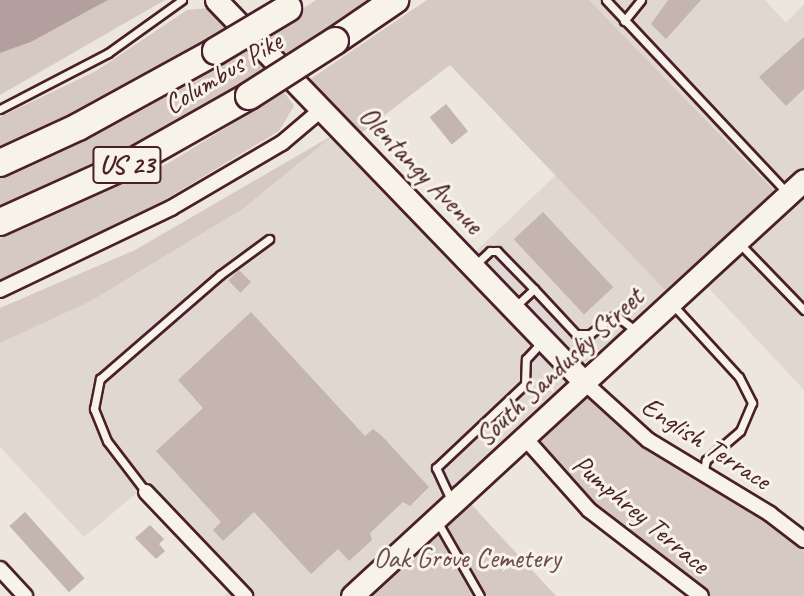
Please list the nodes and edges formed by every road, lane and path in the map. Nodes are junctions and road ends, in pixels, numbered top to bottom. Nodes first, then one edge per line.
1 (182, 0) edge
2 (216, 0) edge
3 (396, 0) edge
4 (606, 0) edge
5 (641, 0) edge
6 (294, 4) edge
7 (624, 21) junction
8 (0, 109) edge
9 (322, 109) junction
10 (0, 163) edge
11 (796, 187) edge
12 (0, 222) edge
13 (269, 239) dead end
14 (737, 241) junction
15 (475, 265) junction
16 (534, 289) junction
17 (0, 290) edge
18 (671, 302) junction
19 (515, 307) junction
20 (804, 310) edge
21 (638, 332) junction
22 (545, 338) junction
23 (584, 382) junction
24 (524, 437) junction
25 (703, 475) junction
26 (146, 492) joint
27 (453, 503) junction
28 (436, 519) junction
29 (804, 540) edge
30 (0, 569) edge
31 (25, 596) edge
32 (245, 596) edge
33 (352, 596) edge
34 (480, 596) edge
35 (701, 596) edge

1 - 8 lane
2 - 9 street, Olentangy Avenue
3 - 12 highway, Columbus Pike / US 23, bridge
4 - 7 lane
5 - 7 lane
6 - 10 highway, Columbus Pike / US 23, bridge
7 - 11 lane
9 - 15 street, Olentangy Avenue
9 - 17 street
11 - 14 street, South Sandusky Street
13 - 26 lane
14 - 18 street, South Sandusky Street
14 - 20 lane
15 - 16 lane
15 - 19 street, Olentangy Avenue
16 - 19 lane
16 - 21 lane
18 - 21 street, South Sandusky Street
18 - 25 lane
19 - 22 street, Olentangy Avenue
21 - 23 street, South Sandusky Street
22 - 23 street, Olentangy Avenue
22 - 27 lane
23 - 24 street, South Sandusky Street
23 - 25 street, English Terrace
24 - 27 street, South Sandusky Street
24 - 35 street, Pumphrey Terrace
25 - 29 street, English Terrace
26 - 32 street
27 - 28 street, South Sandusky Street
28 - 33 street, South Sandusky Street
28 - 34 lane
30 - 31 street

